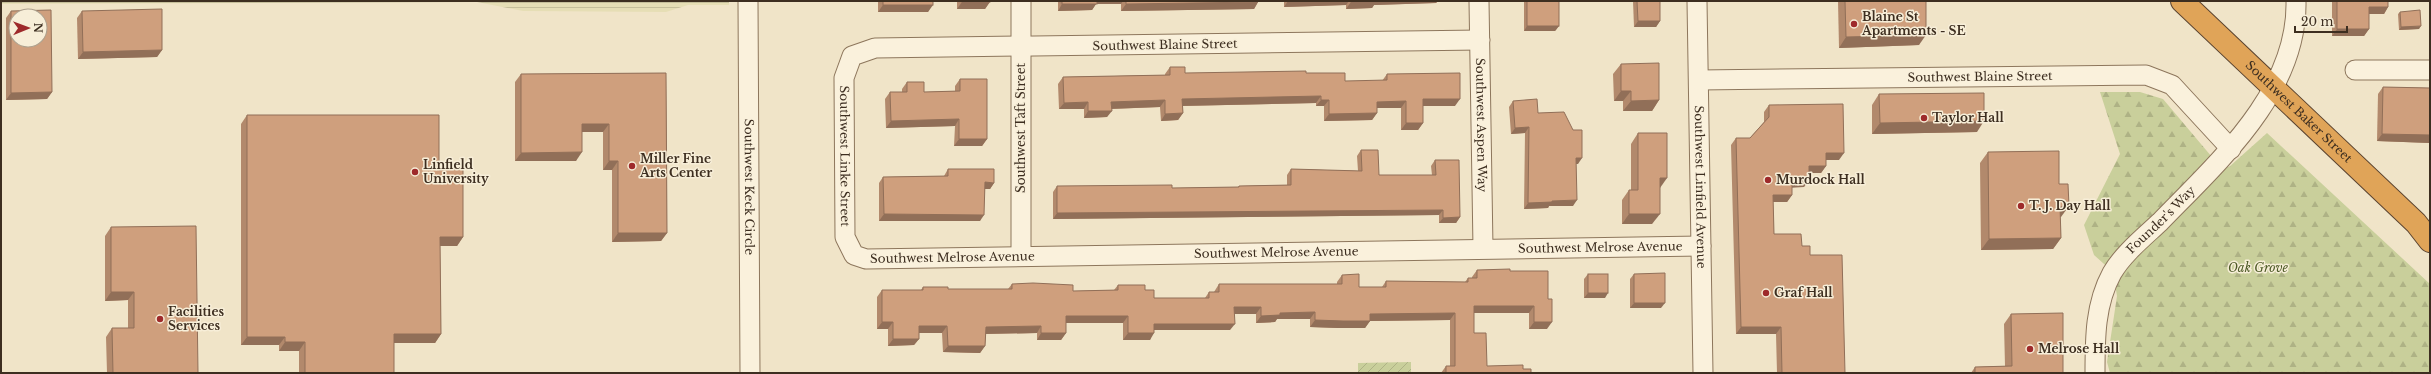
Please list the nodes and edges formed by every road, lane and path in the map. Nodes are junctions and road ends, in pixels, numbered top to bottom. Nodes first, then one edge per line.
1 (748, 1) edge
2 (1021, 1) edge
3 (1479, 1) edge
4 (1697, 1) edge
5 (2182, 1) edge
6 (2296, 1) edge
7 (1480, 40) junction
8 (1021, 47) junction
9 (852, 56) joint
10 (2355, 70) dead end
11 (2430, 70) edge
12 (1699, 80) junction
13 (2273, 86) junction
14 (2231, 149) junction
15 (2423, 226) edge
16 (2430, 241) edge
17 (1701, 246) junction
18 (1483, 248) junction
19 (854, 255) joint
20 (1021, 256) junction
21 (750, 373) edge
22 (1703, 373) edge
23 (2095, 373) edge

1 - 21 street, Southwest Keck Circle
2 - 8 street, Southwest Taft Street
3 - 7 street, Southwest Aspen Way
4 - 12 street, Southwest Linfield Avenue
5 - 13 highway, Southwest Baker Street
6 - 13 street, Founder's Way
7 - 8 street, Southwest Blaine Street
7 - 18 street, Southwest Aspen Way
8 - 9 street, Southwest Blaine Street
8 - 20 street, Southwest Taft Street
9 - 19 street, Southwest Linke Street
10 - 11 street
12 - 14 street, Southwest Blaine Street
12 - 17 street, Southwest Linfield Avenue
13 - 14 street, Founder's Way
13 - 15 highway, Southwest Baker Street
14 - 23 street, Founder's Way
15 - 16 highway, Southwest Baker Street
17 - 18 street, Southwest Melrose Avenue
17 - 22 street, Southwest Linfield Avenue
18 - 20 street, Southwest Melrose Avenue
19 - 20 street, Southwest Melrose Avenue

